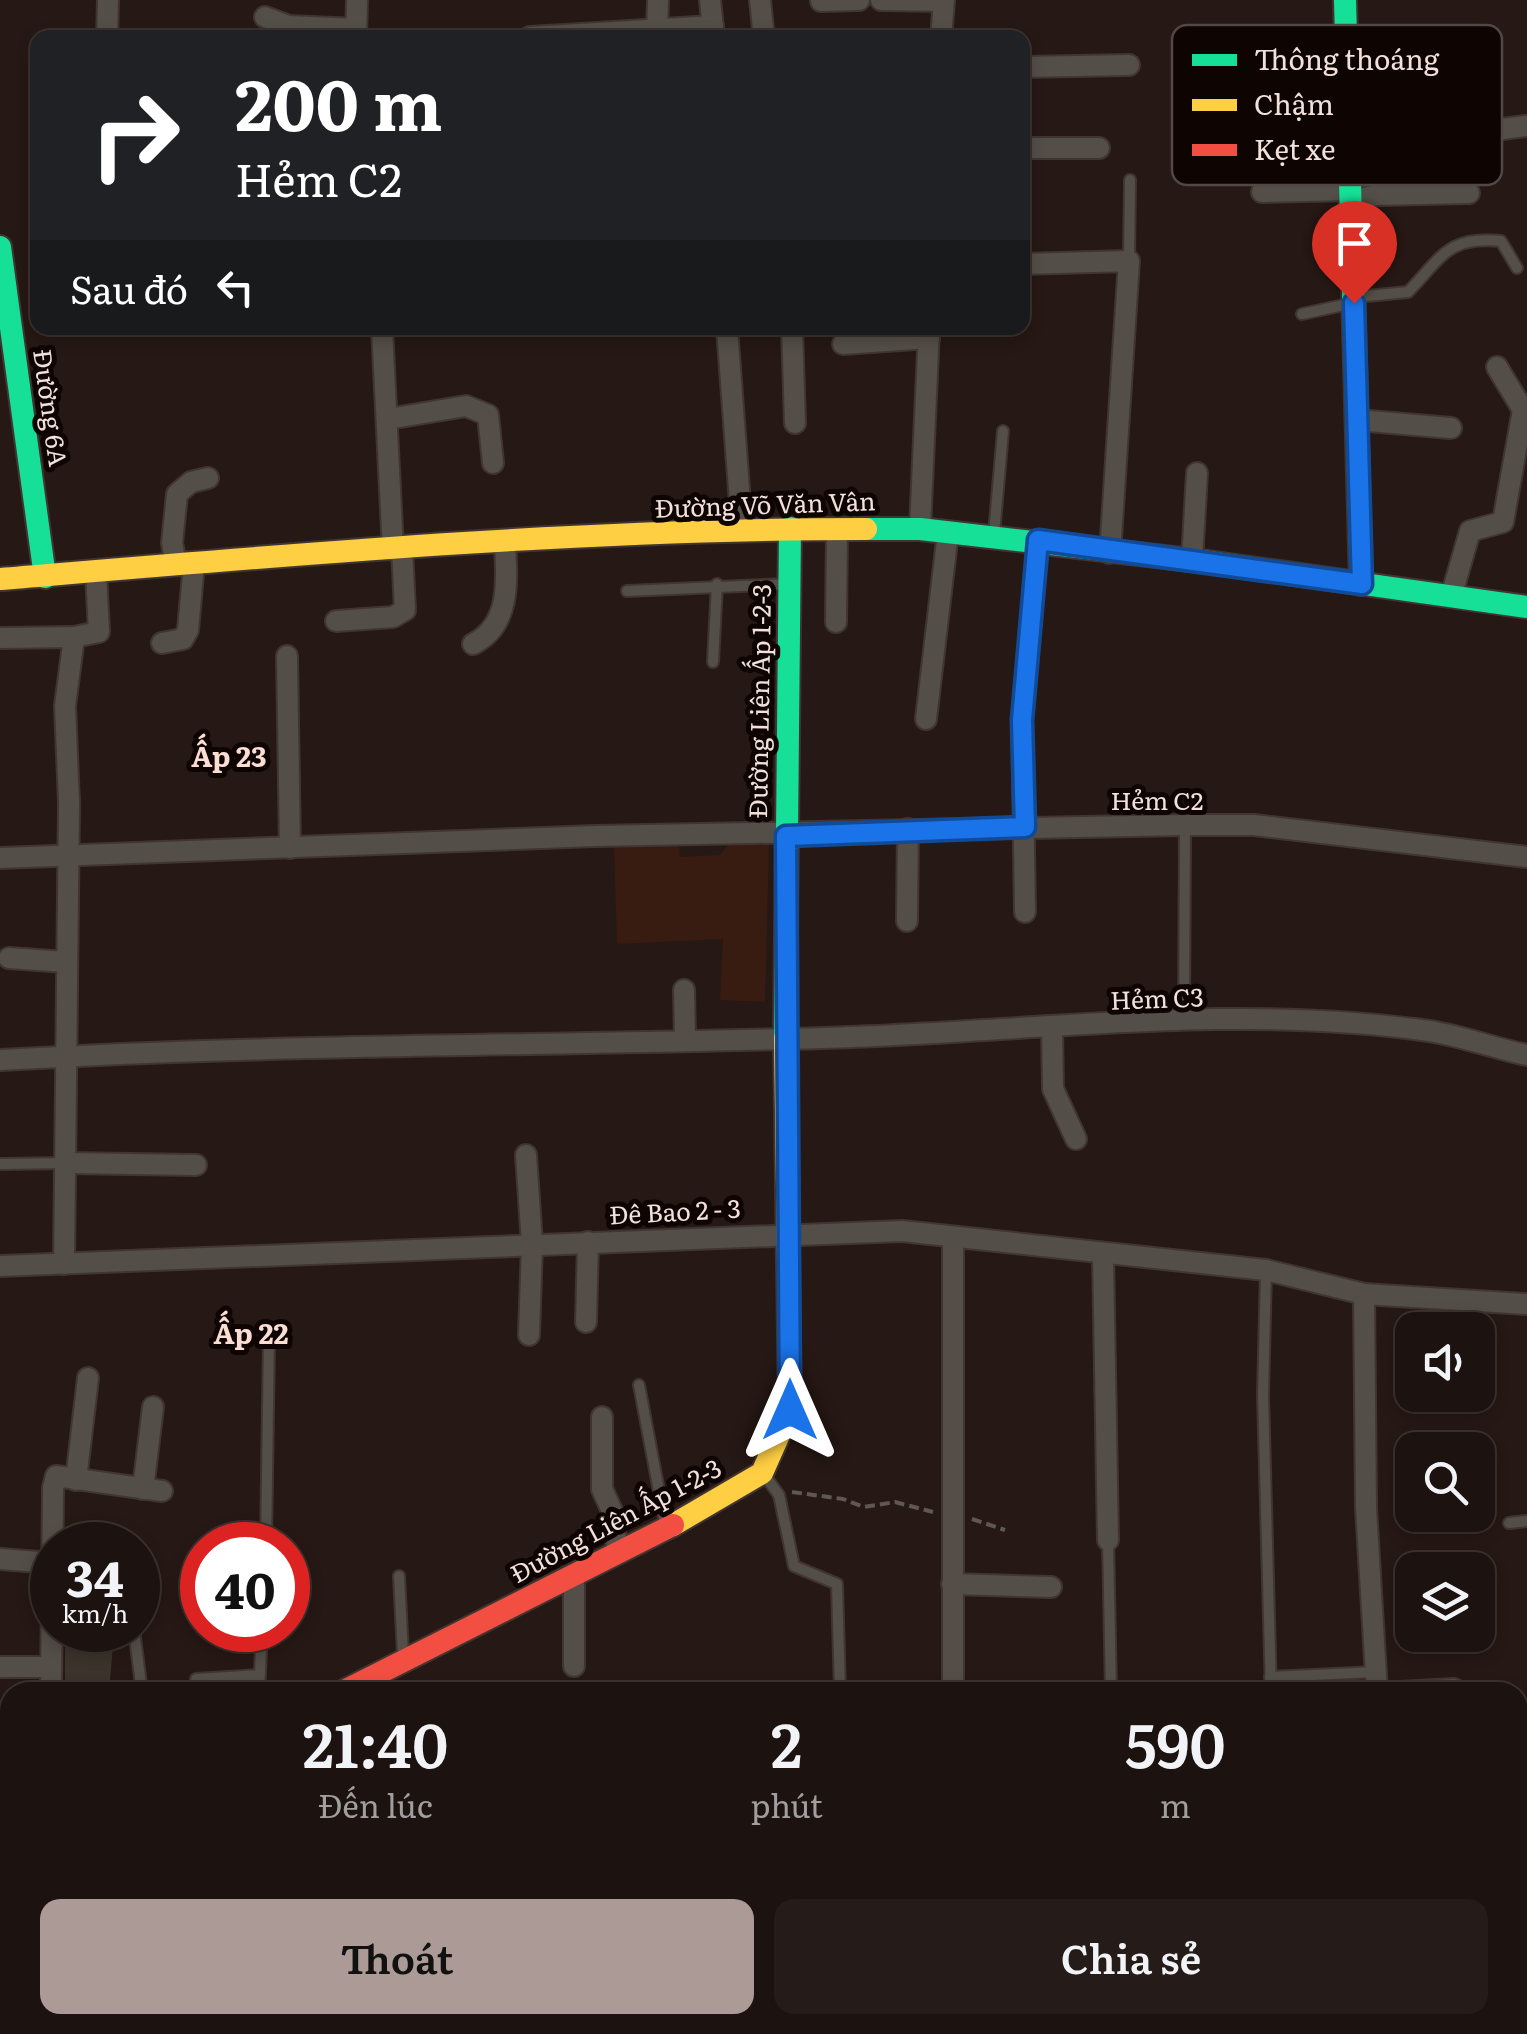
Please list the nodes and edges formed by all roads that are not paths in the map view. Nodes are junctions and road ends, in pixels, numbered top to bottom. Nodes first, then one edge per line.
1 (108, 0) edge
2 (357, 0) edge
3 (658, 0) edge
4 (710, 0) edge
5 (760, 0) edge
6 (859, 0) edge
7 (882, 0) edge
8 (1345, 0) edge
9 (821, 1) edge
10 (944, 1) edge
11 (265, 17) dead end
12 (1346, 25) edge
13 (107, 30) edge
14 (327, 30) edge
15 (356, 30) edge
16 (657, 30) edge
17 (713, 30) edge
18 (763, 30) edge
19 (941, 30) edge
20 (1129, 65) dead end
21 (1030, 66) edge
22 (1030, 148) edge
23 (1099, 148) dead end
24 (1130, 180) dead end
25 (1351, 185) edge
26 (1262, 192) dead end
27 (1469, 193) dead end
28 (1351, 195) junction
29 (0, 247) edge
30 (1129, 261) junction
31 (1030, 264) edge
32 (1517, 268) dead end
33 (1354, 300) junction
34 (1302, 314) dead end
35 (382, 335) edge
36 (727, 335) edge
37 (792, 335) edge
38 (914, 335) edge
39 (929, 335) edge
40 (844, 344) dead end
41 (8, 359) edge
42 (1497, 368) dead end
43 (388, 419) junction
44 (1357, 420) junction
45 (795, 424) dead end
46 (1451, 428) dead end
47 (1003, 431) dead end
48 (493, 463) dead end
49 (1197, 473) dead end
50 (208, 478) dead end
51 (790, 528) junction
52 (837, 529) junction
53 (920, 529) junction
54 (742, 530) junction
55 (948, 532) junction
56 (994, 534) junction
57 (1038, 540) junction
58 (504, 544) junction
59 (397, 549) junction
60 (1110, 552) junction
61 (1192, 560) junction
62 (185, 564) junction
63 (96, 574) junction
64 (45, 576) junction
65 (0, 579) edge
66 (718, 584) junction
67 (789, 584) junction
68 (1362, 584) junction
69 (626, 591) dead end
70 (1452, 597) junction
71 (1527, 607) edge
72 (336, 621) dead end
73 (836, 622) dead end
74 (74, 637) junction
75 (0, 638) edge
76 (162, 643) dead end
77 (473, 644) dead end
78 (287, 656) dead end
79 (713, 662) dead end
80 (926, 719) dead end
81 (1184, 826) junction
82 (1025, 827) junction
83 (908, 829) junction
84 (786, 836) junction
85 (290, 848) junction
86 (66, 856) junction
87 (1527, 857) edge
88 (0, 858) edge
89 (1024, 912) dead end
90 (907, 920) dead end
91 (10, 958) dead end
92 (66, 962) junction
93 (684, 990) dead end
94 (1184, 1021) junction
95 (1052, 1029) junction
96 (685, 1038) junction
97 (785, 1039) junction
98 (1527, 1055) edge
99 (65, 1058) junction
100 (0, 1060) edge
101 (1076, 1139) dead end
102 (526, 1155) dead end
103 (67, 1163) junction
104 (0, 1164) edge
105 (196, 1165) dead end
106 (788, 1232) junction
107 (952, 1238) junction
108 (588, 1242) junction
109 (532, 1244) junction
110 (1104, 1254) junction
111 (64, 1264) junction
112 (0, 1266) edge
113 (1266, 1270) junction
114 (1364, 1294) junction
115 (1527, 1304) edge
116 (586, 1322) dead end
117 (528, 1335) dead end
118 (268, 1338) dead end
119 (88, 1378) dead end
120 (639, 1385) dead end
121 (152, 1407) dead end
122 (602, 1417) dead end
123 (762, 1473) junction
124 (76, 1480) junction
125 (1527, 1521) edge
126 (53, 1522) edge
127 (266, 1522) edge
128 (1509, 1522) dead end
129 (666, 1529) junction
130 (1108, 1540) joint
131 (618, 1553) junction
132 (0, 1559) edge
133 (30, 1561) edge
134 (400, 1576) dead end
135 (574, 1576) junction
136 (952, 1584) junction
137 (1051, 1587) dead end
138 (50, 1652) edge
139 (137, 1652) edge
140 (260, 1652) edge
141 (404, 1661) junction
142 (574, 1666) dead end
143 (0, 1667) edge
144 (50, 1668) junction
145 (259, 1674) junction
146 (1270, 1677) junction
147 (196, 1679) dead end
148 (50, 1682) edge
149 (141, 1682) edge
150 (259, 1682) edge
151 (362, 1682) edge
152 (840, 1682) edge
153 (953, 1682) edge
154 (1111, 1682) edge
155 (1270, 1682) edge
156 (1377, 1682) edge

1 - 13 street
2 - 15 street
3 - 16 street
4 - 17 street
5 - 18 street
6 - 9 street
7 - 10 street
8 - 12 street
10 - 19 street
11 - 14 street
20 - 21 street
22 - 23 street
24 - 30 lane
25 - 28 street
26 - 28 street
27 - 28 street
28 - 33 street
29 - 41 street, Đường 6A
30 - 31 street
30 - 60 street
32 - 33 lane
33 - 34 lane
33 - 44 street
35 - 43 street
36 - 54 street
37 - 45 street
38 - 40 street
39 - 53 street
41 - 64 street, Đường 6A
42 - 70 street
43 - 48 street
43 - 59 street
44 - 46 street
44 - 68 street
47 - 56 lane
49 - 61 street
50 - 62 street
51 - 52 street, Đường Võ Văn Vân
51 - 54 street, Đường Võ Văn Vân
51 - 67 street, Đường Liên Ấp 1-2-3
52 - 53 street, Đường Võ Văn Vân
52 - 73 street
53 - 55 street, Đường Võ Văn Vân
54 - 58 street, Đường Võ Văn Vân
55 - 56 street, Đường Võ Văn Vân
55 - 80 street
56 - 57 street, Đường Võ Văn Vân
57 - 60 street, Đường Võ Văn Vân
57 - 82 street
58 - 59 street, Đường Võ Văn Vân
58 - 77 street
59 - 62 street, Đường Võ Văn Vân
59 - 72 street
60 - 61 street, Đường Võ Văn Vân
61 - 68 street, Đường Võ Văn Vân
62 - 63 street, Đường Võ Văn Vân
62 - 76 street
63 - 64 street, Đường Võ Văn Vân
63 - 74 street
64 - 65 street, Đường Võ Văn Vân
66 - 67 lane
66 - 69 lane
66 - 79 lane
67 - 84 street, Đường Liên Ấp 1-2-3
68 - 70 street, Đường Võ Văn Vân
70 - 71 street, Đường Võ Văn Vân
74 - 75 street
74 - 86 street
78 - 85 street
81 - 82 street, Hẻm C2
81 - 87 street, Hẻm C2
81 - 94 lane
82 - 83 street, Hẻm C2
82 - 89 street
83 - 84 street, Hẻm C2
83 - 90 street
84 - 85 street, Hẻm C2
84 - 97 street, Đường Liên Ấp 1-2-3
85 - 86 street, Hẻm C2
86 - 88 street, Hẻm C2
86 - 92 street
91 - 92 street
92 - 99 street
93 - 96 street
94 - 95 street, Hẻm C3
94 - 98 street, Hẻm C3
95 - 97 street, Hẻm C3
95 - 101 street
96 - 97 street, Hẻm C3
96 - 99 street, Hẻm C3
97 - 106 street, Đường Liên Ấp 1-2-3
99 - 100 street, Hẻm C3
99 - 103 street
102 - 109 street
103 - 104 lane
103 - 105 street
103 - 111 street
106 - 107 street, Đê Bao 2 - 3
106 - 108 street, Đê Bao 2 - 3
106 - 123 street, Đường Liên Ấp 1-2-3
107 - 110 street, Đê Bao 2 - 3
107 - 136 street
108 - 109 street, Đê Bao 2 - 3
108 - 116 street
109 - 111 street, Đê Bao 2 - 3
109 - 117 street
110 - 113 street, Đê Bao 2 - 3
110 - 130 street
111 - 112 street, Đê Bao 2 - 3
113 - 114 street, Đê Bao 2 - 3
113 - 146 lane
114 - 115 street, Đê Bao 2 - 3
114 - 156 street
118 - 127 lane
119 - 124 street
120 - 129 lane
121 - 124 street
122 - 131 street
123 - 129 street, Đường Liên Ấp 1-2-3
123 - 152 lane
124 - 126 street
125 - 128 lane
129 - 131 street, Đường Liên Ấp 1-2-3
130 - 154 lane
131 - 135 street, Đường Liên Ấp 1-2-3
132 - 133 street
134 - 141 lane
135 - 141 street, Đường Liên Ấp 1-2-3
135 - 142 street
136 - 137 street
136 - 153 street
138 - 144 street
139 - 149 lane
140 - 145 lane
141 - 151 street, Đường Liên Ấp 1-2-3
143 - 144 street
144 - 148 street
145 - 147 lane
145 - 150 lane
146 - 155 lane
146 - 156 lane

